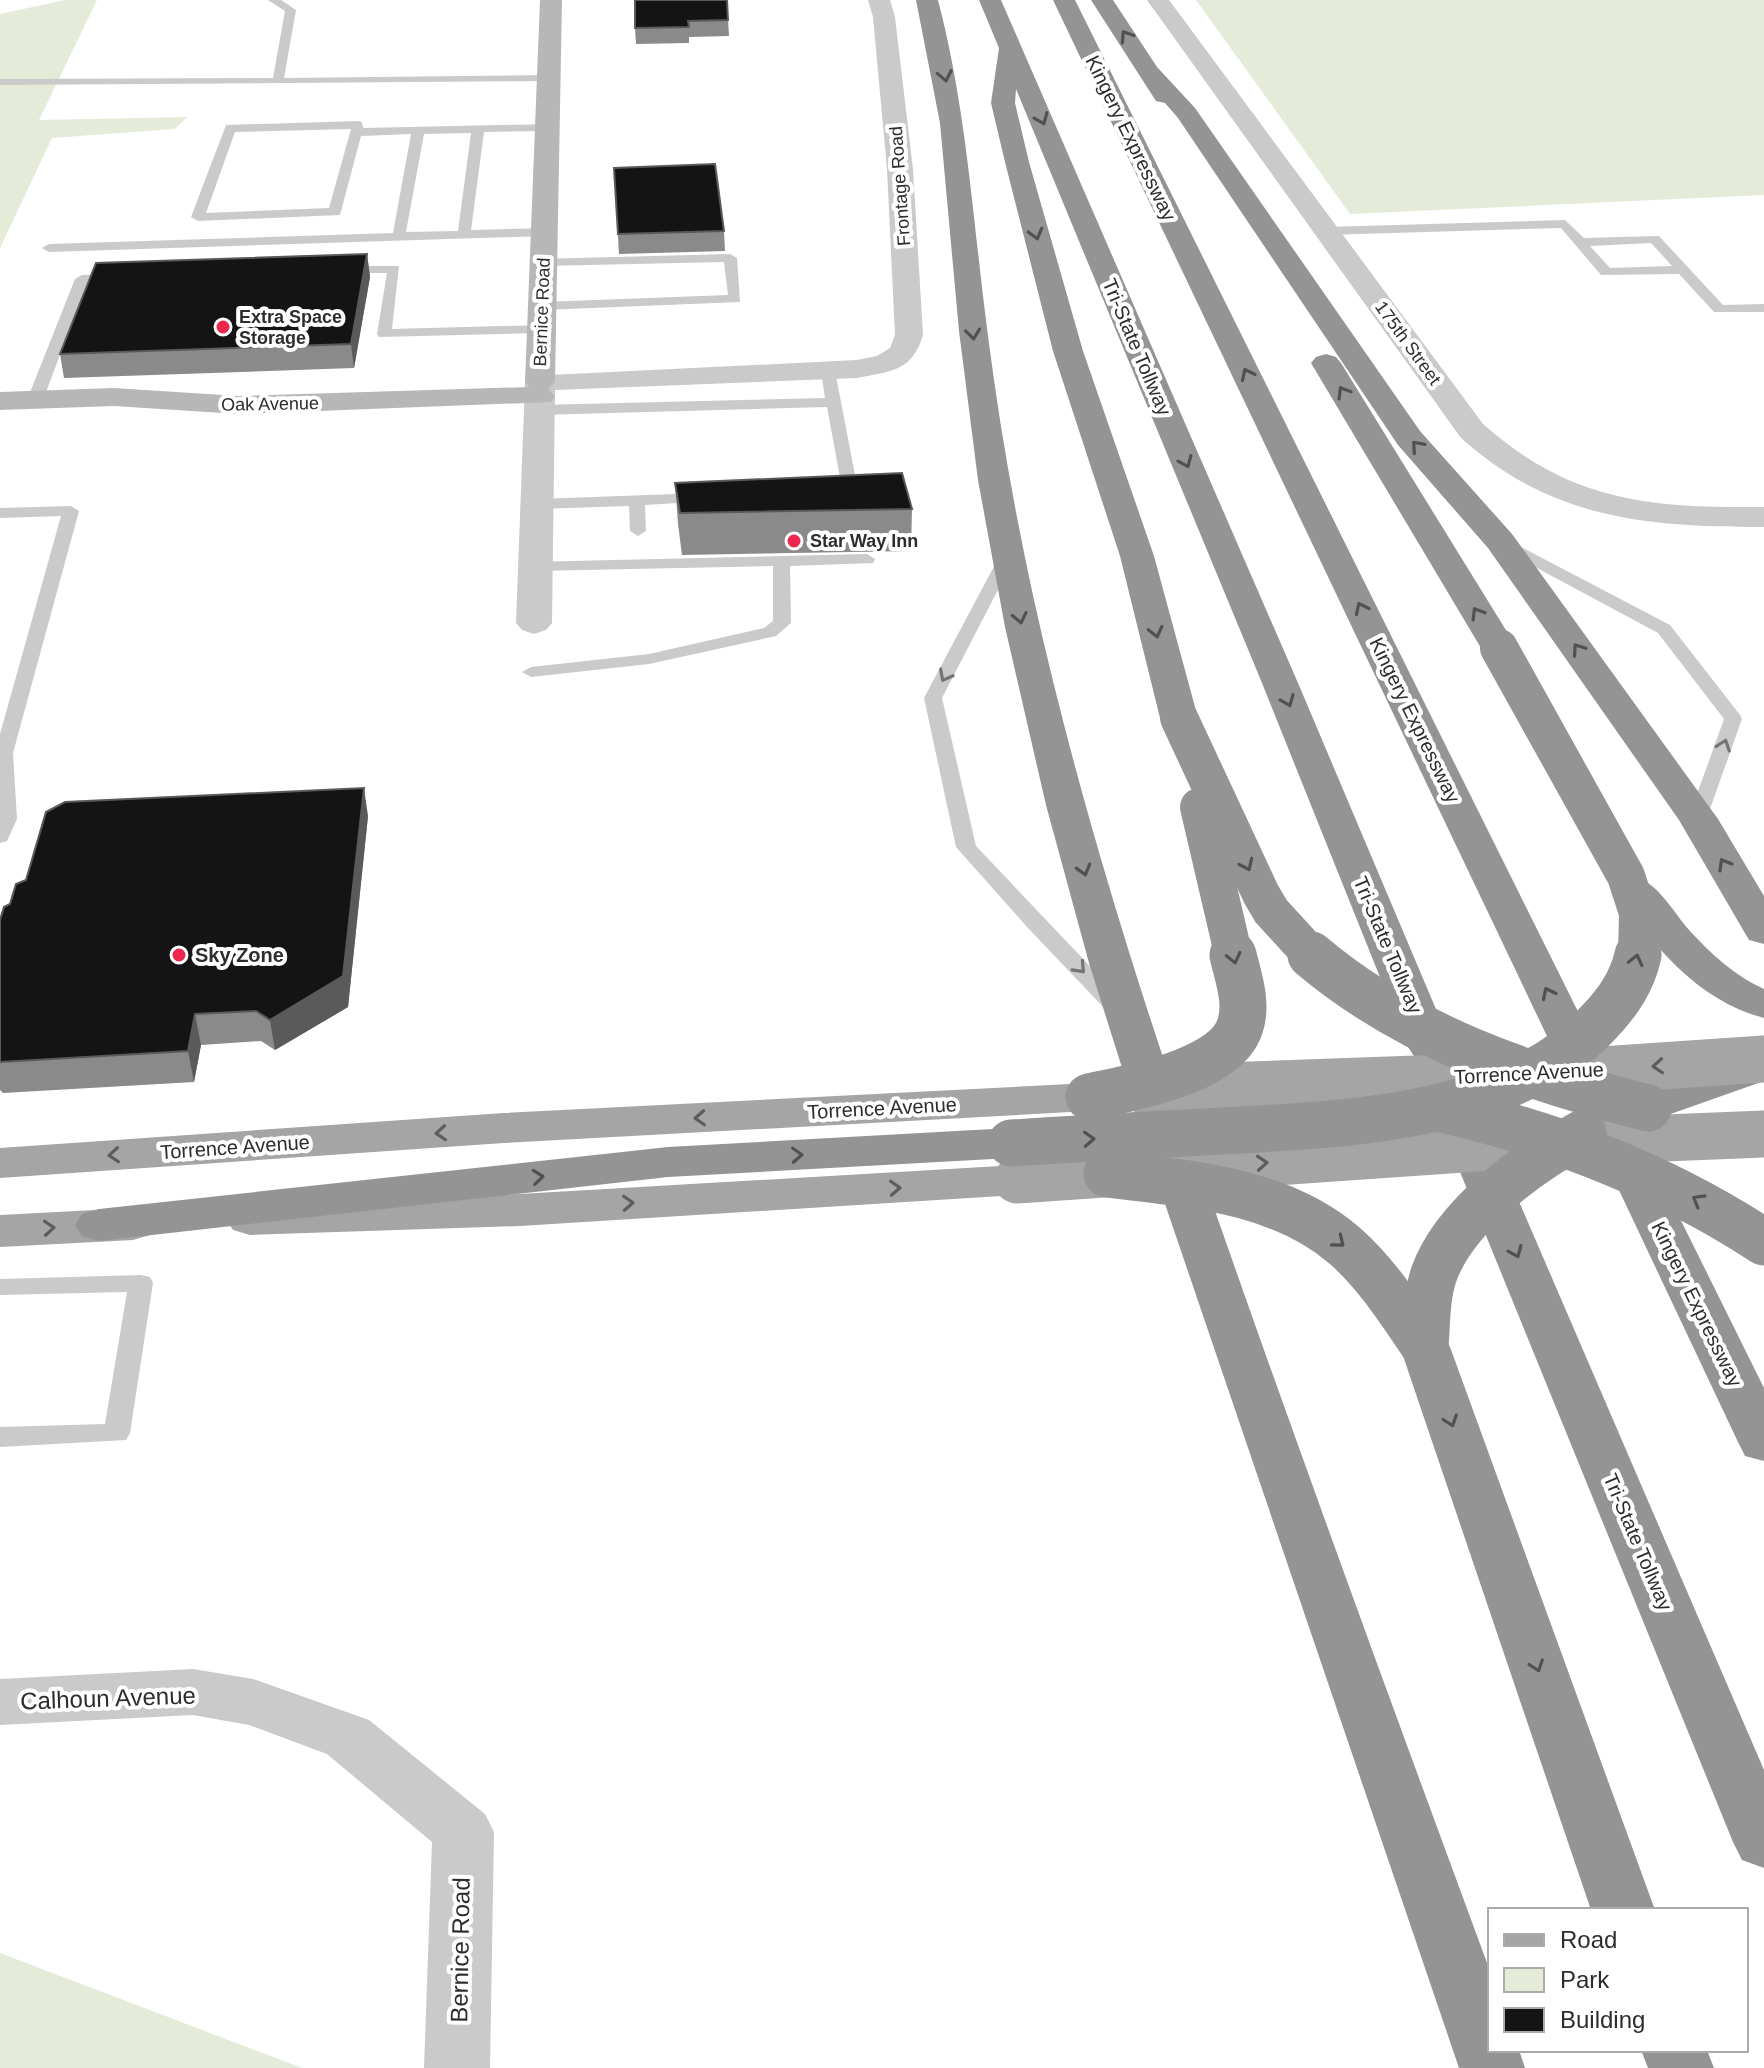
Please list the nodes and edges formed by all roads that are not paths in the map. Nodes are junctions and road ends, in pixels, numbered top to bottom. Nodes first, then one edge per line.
1 (273, 0) edge
2 (551, 0) edge
3 (879, 0) edge
4 (927, 0) edge
5 (990, 0) edge
6 (1064, 0) edge
7 (1102, 0) edge
8 (1158, 0) edge
9 (1009, 48) junction
10 (1149, 72) junction
11 (549, 78) junction
12 (278, 81) junction
13 (0, 82) edge
14 (547, 127) junction
15 (478, 129) junction
16 (418, 131) junction
17 (356, 132) junction
18 (198, 217) junction
19 (1326, 231) junction
20 (544, 232) junction
21 (464, 235) junction
22 (399, 237) junction
23 (1580, 242) junction
24 (189, 244) junction
25 (49, 248) dead end
26 (543, 262) junction
27 (1682, 270) junction
28 (331, 271) edge
29 (129, 278) edge
30 (1764, 308) edge
31 (542, 318) junction
32 (886, 363) joint
33 (828, 371) junction
34 (540, 396) junction
35 (35, 400) junction
36 (0, 401) edge
37 (834, 402) junction
38 (821, 494) edge
39 (714, 497) edge
40 (637, 500) junction
41 (537, 504) junction
42 (0, 513) edge
43 (1764, 517) edge
44 (638, 531) dead end
45 (1500, 541) junction
46 (1007, 557) junction
47 (867, 559) edge
48 (781, 561) junction
49 (536, 566) junction
50 (534, 623) dead end
51 (531, 672) dead end
52 (1179, 718) junction
53 (2, 753) edge
54 (1698, 819) junction
55 (0, 837) edge
56 (1633, 888) junction
57 (1764, 931) edge
58 (1764, 1005) edge
59 (1127, 1018) junction
60 (1764, 1059) edge
61 (1764, 1066) edge
62 (1528, 1075) junction
63 (1220, 1086) junction
64 (1089, 1097) junction
65 (1435, 1108) junction
66 (1648, 1108) junction
67 (1764, 1124) edge
68 (1764, 1134) edge
69 (1010, 1142) junction
70 (1566, 1142) junction
71 (0, 1163) edge
72 (1107, 1174) junction
73 (0, 1231) edge
74 (1764, 1242) edge
75 (0, 1287) edge
76 (1425, 1347) junction
77 (0, 1437) edge
78 (1764, 1442) edge
79 (0, 1702) edge
80 (463, 1832) joint
81 (1764, 1842) edge
82 (1622, 1908) edge
83 (457, 2068) edge
84 (1492, 2068) edge

1 - 12 lane
2 - 11 street, Bernice Road
3 - 32 street, Frontage Road
4 -> 46 highway
5 - 9 highway
78 -> 6 highway, Kingery Expressway
10 -> 7 highway
8 - 19 street, 175th Street
9 -> 52 highway
9 -> 81 highway, Tri-State Tollway
45 -> 10 highway
56 -> 10 highway, bridge
11 - 12 lane
11 - 14 street, Bernice Road
12 - 13 lane
14 - 15 lane
14 - 20 street, Bernice Road
15 - 16 lane
15 - 21 lane
16 - 17 lane
16 - 22 lane
17 - 18 lane
17 - 18 lane
18 - 24 lane
19 - 23 lane
19 - 43 street, 175th Street
20 - 21 lane
20 - 26 street, Bernice Road
21 - 22 lane
22 - 24 lane
23 - 27 lane
23 - 27 lane
24 - 25 lane
26 - 31 street, Bernice Road
26 - 31 lane
27 - 30 lane
28 - 31 lane
29 - 35 lane
31 - 34 street, Bernice Road
32 - 33 street, Oak Avenue
33 - 34 street, Oak Avenue
33 - 37 lane
34 - 35 street, Oak Avenue
34 - 37 lane
34 - 41 street, Bernice Road
35 - 36 street, Oak Avenue
37 - 38 lane
39 - 40 lane
40 - 41 lane
40 - 44 lane
41 - 49 street, Bernice Road
42 - 53 lane
54 -> 45 highway
54 -> 45 lane
46 -> 59 highway
46 -> 59 lane
47 - 48 lane
48 - 49 lane
48 - 51 lane
49 - 50 street, Bernice Road
52 -> 62 highway, bridge
52 -> 64 highway, bridge
53 - 55 lane
57 -> 54 highway
56 - 58 highway
62 -> 56 highway, bridge
59 - 84 highway
60 -> 62 main road, Torrence Avenue, bridge
61 - 66 highway
62 - 63 main road, Torrence Avenue, bridge
62 - 65 highway, bridge
62 - 66 highway, bridge
63 - 64 main road, Torrence Avenue, bridge
63 - 65 highway, bridge
64 - 69 main road, Torrence Avenue
69 -> 65 highway, bridge
65 - 70 highway, bridge
66 - 67 highway
66 - 70 highway, bridge
68 - 70 main road, Torrence Avenue, bridge
69 -> 71 main road, Torrence Avenue
69 - 72 main road, Torrence Avenue, bridge
73 -> 69 main road, Torrence Avenue
72 -> 70 main road, Torrence Avenue, bridge
74 -> 70 highway, bridge
70 - 76 highway, bridge
72 -> 76 highway, bridge
75 - 77 lane
76 -> 82 highway
79 - 80 street, Calhoun Avenue
80 - 83 street, Bernice Road

